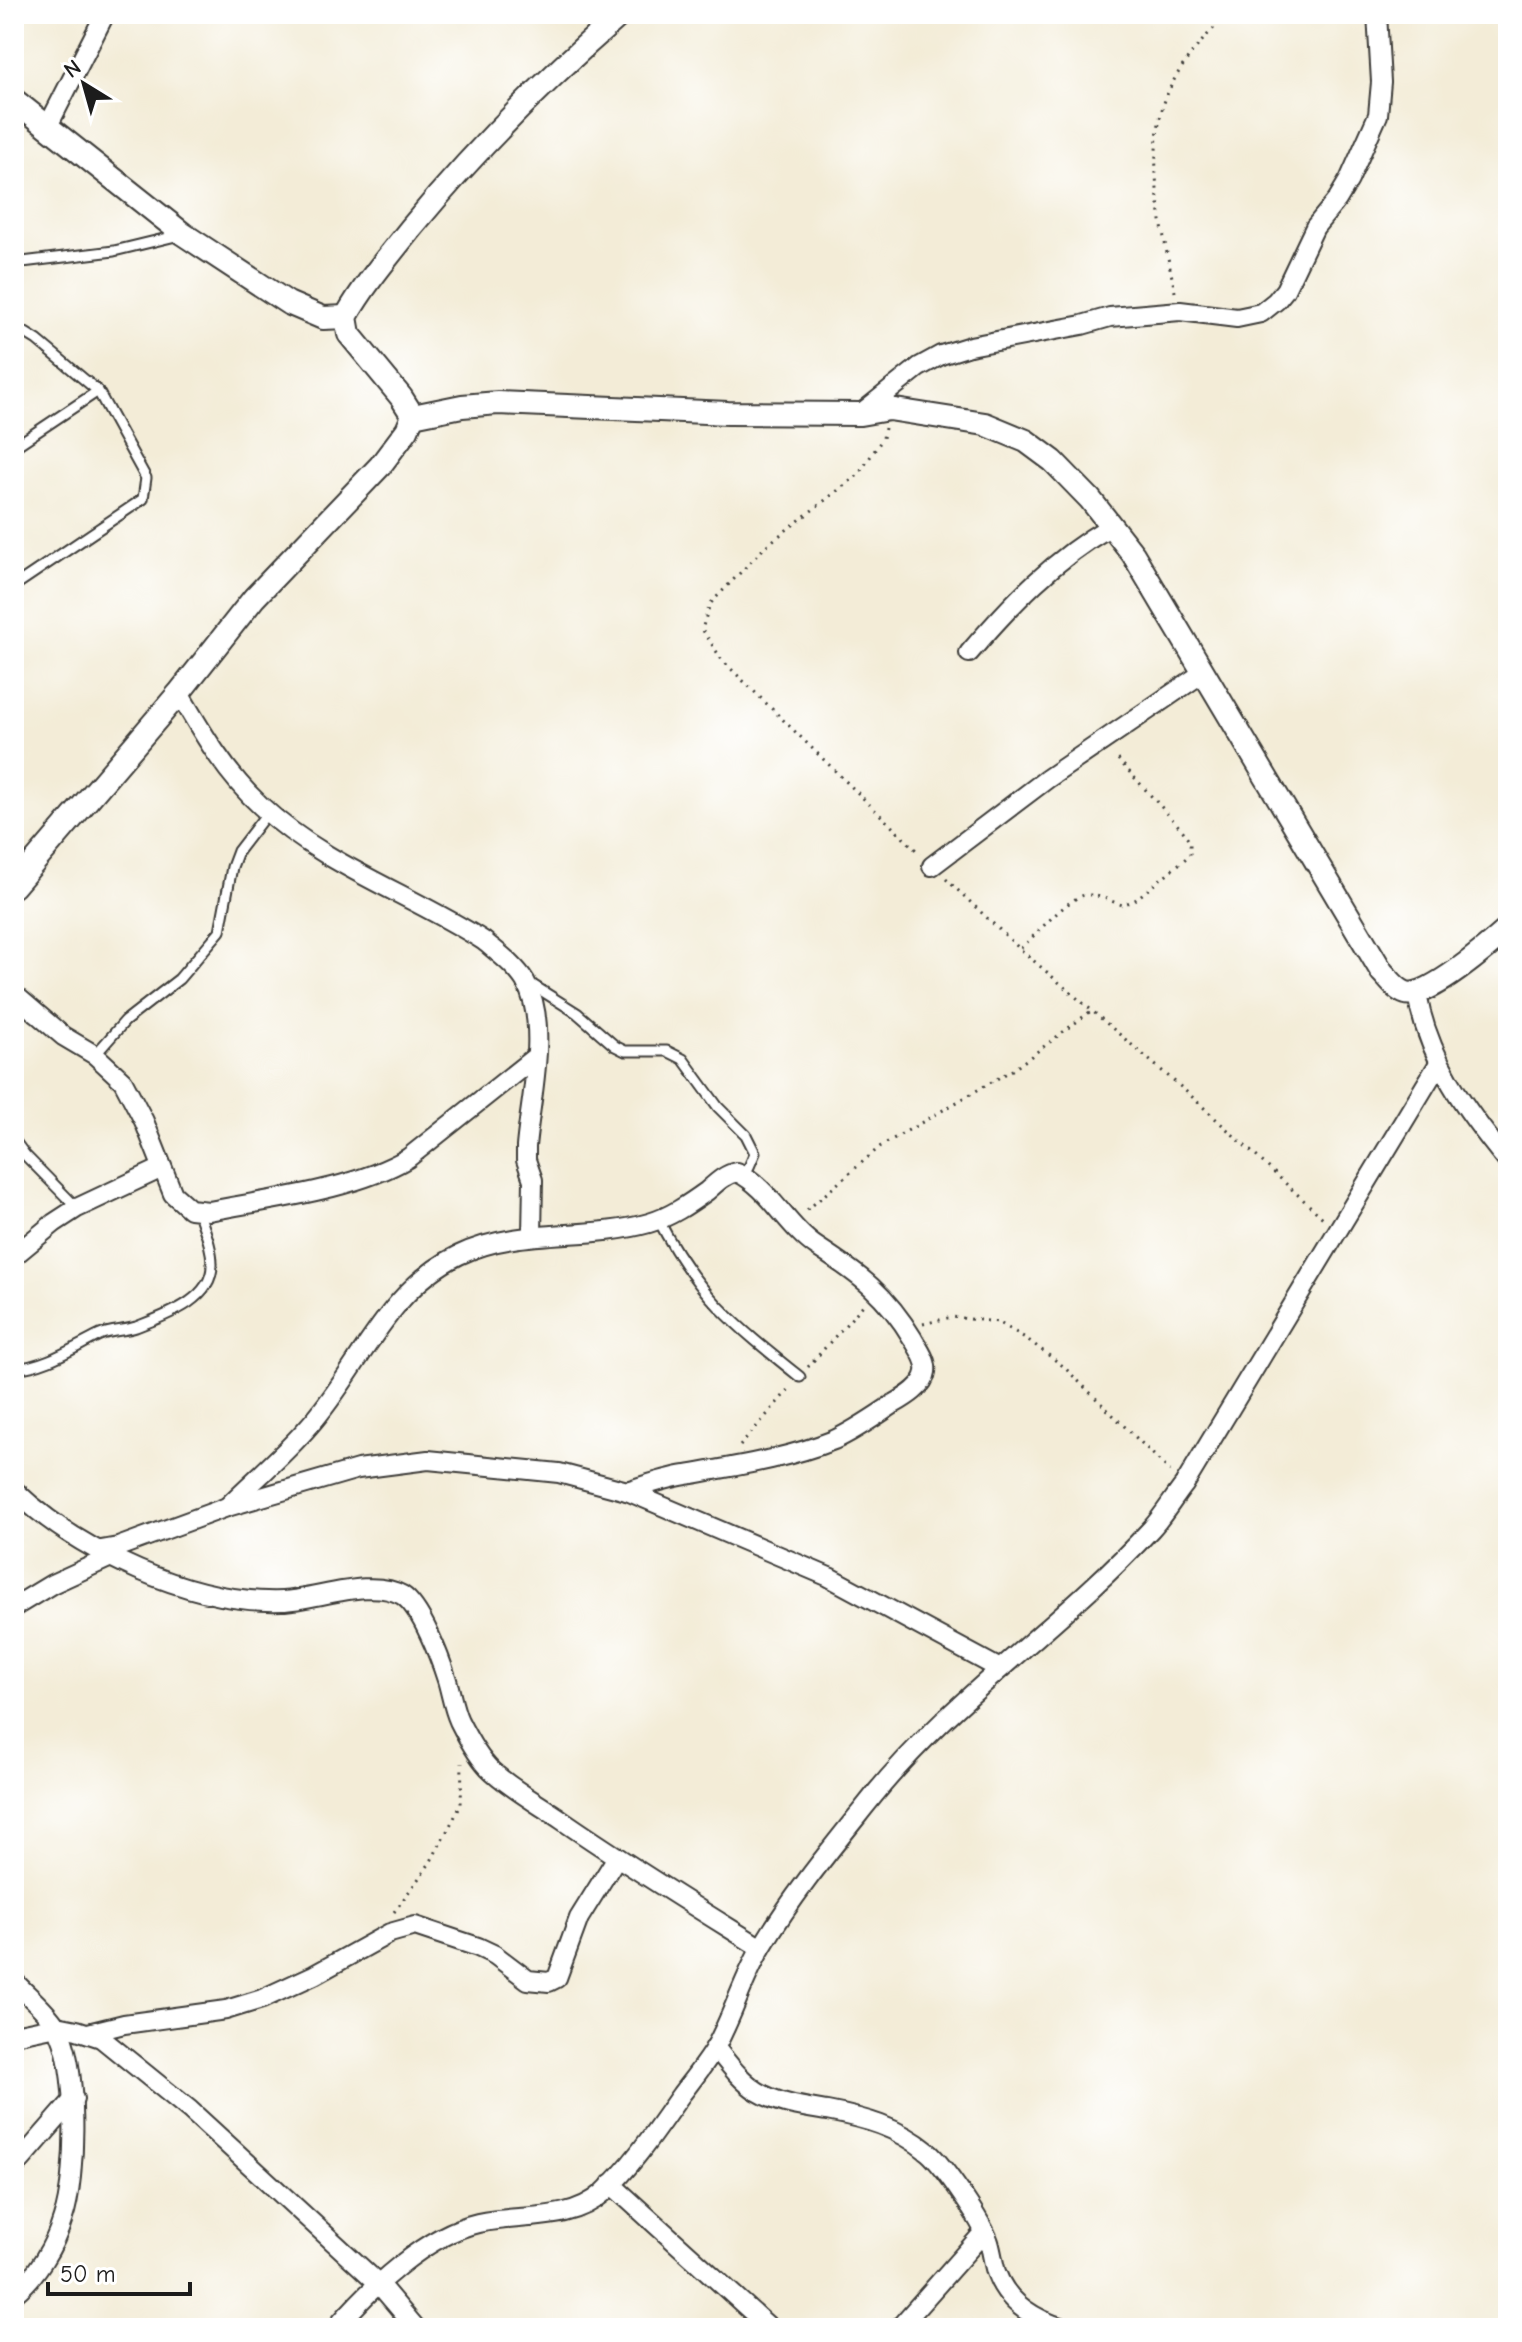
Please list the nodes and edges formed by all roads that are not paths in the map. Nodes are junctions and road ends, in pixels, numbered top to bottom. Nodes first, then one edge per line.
1 (105, 14) edge
2 (621, 14) edge
3 (1377, 14) edge
4 (14, 100) edge
5 (48, 126) junction
6 (183, 234) junction
7 (14, 263) edge
8 (346, 317) junction
9 (14, 326) edge
10 (98, 391) junction
11 (860, 414) junction
12 (413, 416) junction
13 (14, 447) edge
14 (1111, 526) junction
15 (14, 586) edge
16 (969, 653) dead end
17 (1204, 672) junction
18 (179, 693) junction
19 (268, 812) junction
20 (932, 866) dead end
21 (14, 886) edge
22 (1508, 929) edge
23 (524, 979) junction
24 (14, 994) edge
25 (1417, 994) junction
26 (95, 1055) junction
27 (535, 1057) junction
28 (1439, 1063) junction
29 (14, 1140) edge
30 (1508, 1162) edge
31 (162, 1168) junction
32 (745, 1176) junction
33 (77, 1208) junction
34 (198, 1210) junction
35 (658, 1219) junction
36 (532, 1235) junction
37 (14, 1256) edge
38 (14, 1369) edge
39 (800, 1377) dead end
40 (14, 1490) edge
41 (627, 1491) junction
42 (227, 1507) junction
43 (107, 1553) junction
44 (14, 1607) edge
45 (1000, 1669) junction
46 (617, 1857) junction
47 (761, 1948) junction
48 (14, 1981) edge
49 (57, 2026) junction
50 (88, 2033) junction
51 (14, 2035) edge
52 (715, 2047) junction
53 (74, 2099) junction
54 (14, 2168) edge
55 (611, 2184) junction
56 (984, 2232) junction
57 (378, 2283) junction
58 (14, 2294) edge
59 (336, 2328) edge
60 (416, 2328) edge
61 (770, 2328) edge
62 (899, 2328) edge
63 (1063, 2328) edge

1 - 5 street
2 - 8 street
3 - 11 street
4 - 5 street
5 - 6 street
6 - 7 lane
6 - 8 street
8 - 12 street
9 - 10 lane
10 - 13 lane
10 - 15 lane
11 - 12 street
11 - 14 street
12 - 18 street
14 - 16 street
14 - 17 street
17 - 20 street
17 - 25 street
18 - 19 street
18 - 21 street
19 - 23 street
19 - 26 lane
22 - 25 street
23 - 27 street
23 - 32 lane
24 - 26 street
25 - 28 street
26 - 31 street
27 - 34 street
27 - 36 street
28 - 30 street
28 - 45 street
29 - 33 lane
31 - 33 street
31 - 34 street
32 - 35 street
32 - 41 street
33 - 37 street
34 - 38 lane
35 - 36 street
35 - 39 lane
36 - 42 street
40 - 43 street
41 - 42 street
41 - 45 street
42 - 43 street
43 - 44 street
43 - 46 street
45 - 47 street
46 - 47 street
46 - 50 street
47 - 52 street
48 - 49 street
49 - 50 street
49 - 51 street
49 - 53 street
50 - 57 street
52 - 55 street
52 - 56 street
53 - 54 street
53 - 58 street
55 - 57 street
55 - 61 street
56 - 62 street
56 - 63 street
57 - 59 street
57 - 60 street

